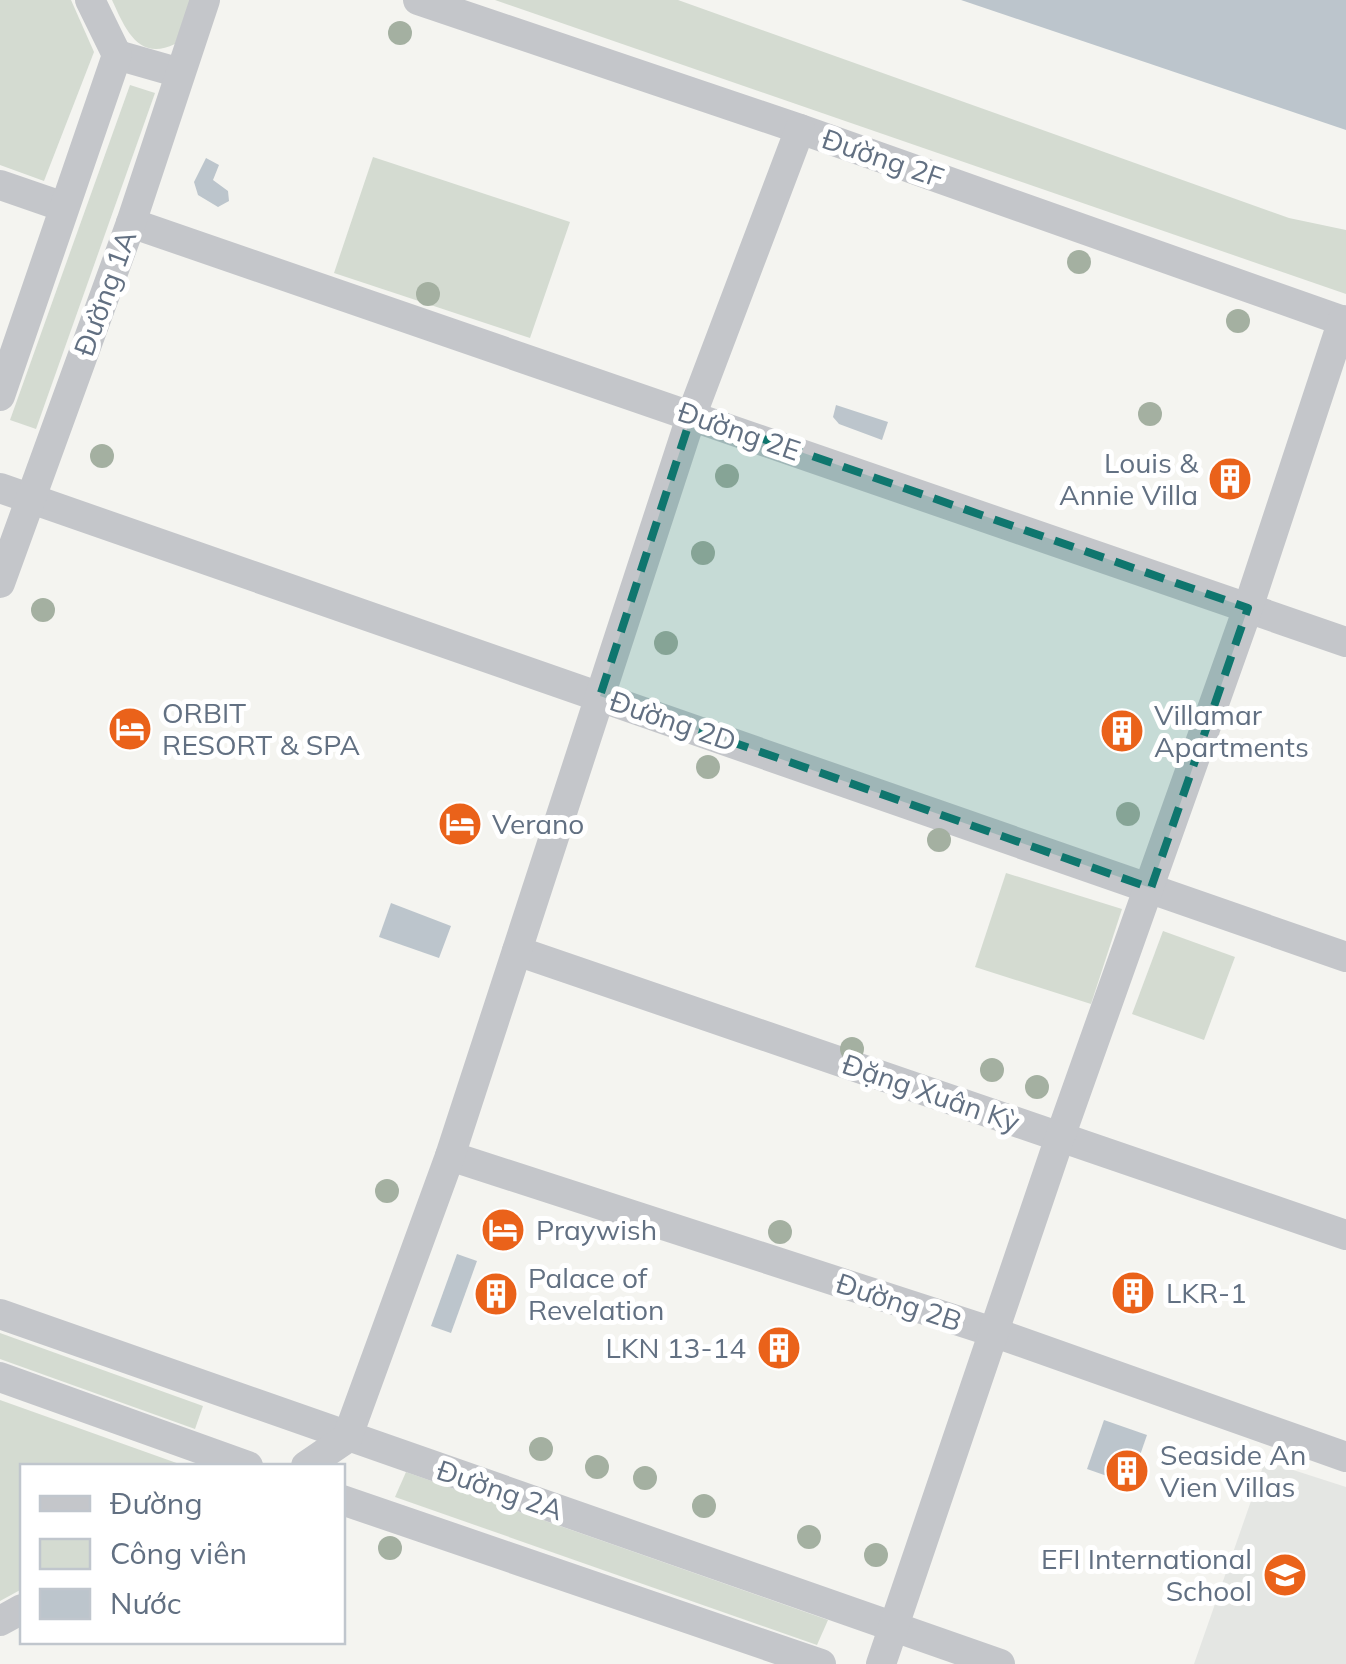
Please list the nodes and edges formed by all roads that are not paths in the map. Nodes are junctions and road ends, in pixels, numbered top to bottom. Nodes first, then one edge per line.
1 (90, 0) edge
2 (205, 0) edge
3 (418, 0) edge
4 (117, 55) junction
5 (180, 73) junction
6 (800, 128) junction
7 (0, 185) edge
8 (64, 207) junction
9 (131, 223) junction
10 (1344, 321) edge
11 (0, 396) edge
12 (692, 414) junction
13 (0, 488) edge
14 (30, 498) junction
15 (0, 584) edge
16 (1248, 608) junction
17 (1346, 642) edge
18 (600, 696) junction
19 (1151, 888) junction
20 (517, 951) junction
21 (1346, 957) edge
22 (1060, 1137) junction
23 (450, 1156) junction
24 (1346, 1236) edge
25 (0, 1314) edge
26 (994, 1332) junction
27 (0, 1377) edge
28 (347, 1438) junction
29 (1346, 1457) edge
30 (242, 1464) edge
31 (309, 1464) edge
32 (345, 1501) edge
33 (894, 1625) junction
34 (821, 1664) edge
35 (881, 1664) edge
36 (1000, 1664) edge

1 - 4 street
2 - 5 street, Đường 1A
3 - 6 street, Đường 2F
4 - 5 street
4 - 8 street
5 - 9 street, Đường 1A
6 - 10 street, Đường 2F
6 - 12 street
7 - 8 street
8 - 11 street
9 - 12 street, Đường 2E
9 - 14 street, Đường 1A
10 - 16 street
12 - 16 street, Đường 2E
12 - 18 street
13 - 14 street, Đường 2D
14 - 15 street, Đường 1A
14 - 18 street, Đường 2D
16 - 17 street, Đường 2E
16 - 19 street
18 - 19 street, Đường 2D
18 - 20 street
19 - 21 street, Đường 2D
19 - 22 street
20 - 22 street, Đặng Xuân Kỳ
20 - 23 street
22 - 24 street, Đặng Xuân Kỳ
22 - 26 street
23 - 26 street, Đường 2B
23 - 28 street
25 - 28 street, Đường 2A
26 - 29 street, Đường 2B
26 - 33 street
27 - 30 street
28 - 31 street
28 - 33 street, Đường 2A
32 - 34 street
33 - 35 street
33 - 36 street, Đường 2A

